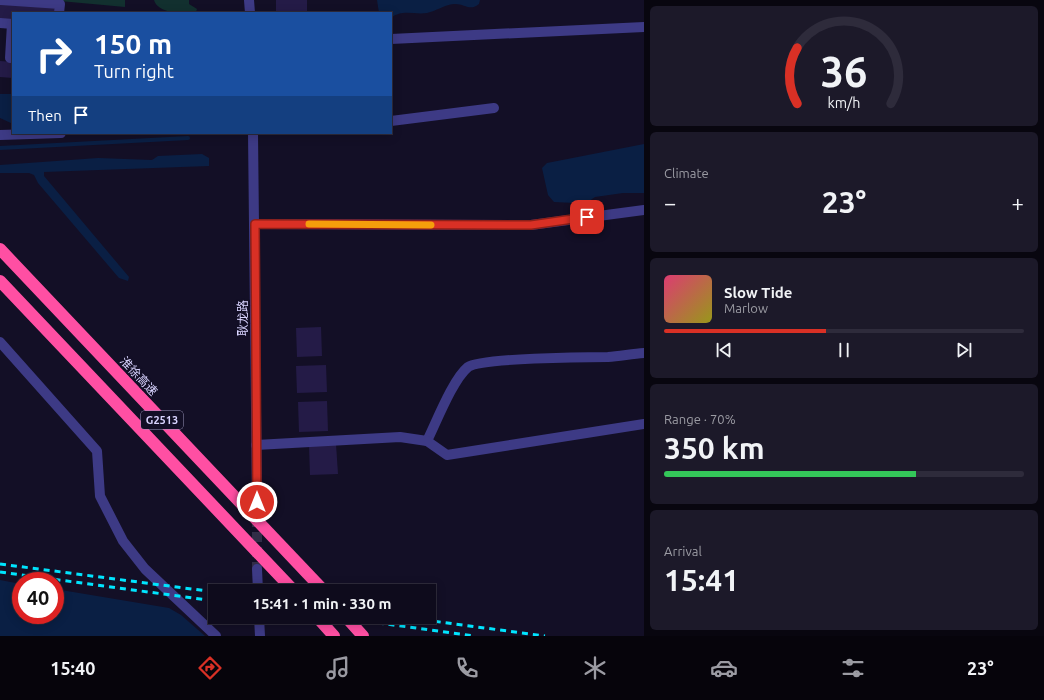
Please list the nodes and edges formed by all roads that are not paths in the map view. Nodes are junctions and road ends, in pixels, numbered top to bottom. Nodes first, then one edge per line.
1 (1, 0) edge
2 (249, 0) edge
3 (36, 1) edge
4 (59, 12) edge
5 (250, 12) edge
6 (0, 23) edge
7 (12, 24) edge
8 (644, 27) edge
9 (392, 39) edge
10 (8, 58) edge
11 (494, 108) dead end
12 (392, 121) edge
13 (30, 134) edge
14 (253, 134) edge
15 (0, 135) edge
16 (644, 210) edge
17 (255, 224) junction
18 (0, 249) edge
19 (0, 281) edge
20 (0, 342) edge
21 (644, 354) edge
22 (644, 424) edge
23 (427, 441) junction
24 (256, 445) junction
25 (257, 502) tunnel mouth
26 (257, 569) tunnel mouth
27 (258, 584) edge
28 (287, 584) edge
29 (317, 584) edge
30 (259, 624) edge
31 (323, 624) edge
32 (352, 624) edge
33 (216, 636) edge
34 (260, 636) edge
35 (334, 636) edge
36 (363, 636) edge

1 - 3 street
2 - 5 street
3 - 4 street
6 - 7 street
7 - 10 street
8 - 9 street
11 - 12 street
13 - 15 street
14 - 17 street, 耿龙路
16 - 17 street
17 - 24 street, 耿龙路
18 - 29 highway, 淮徐高速 / G2513
19 - 28 highway, G2513
20 - 33 street
21 - 23 street
22 - 23 street
23 - 24 street
24 - 25 street, 耿龙路
26 - 27 street
30 - 34 street
31 - 35 highway
32 - 36 highway

